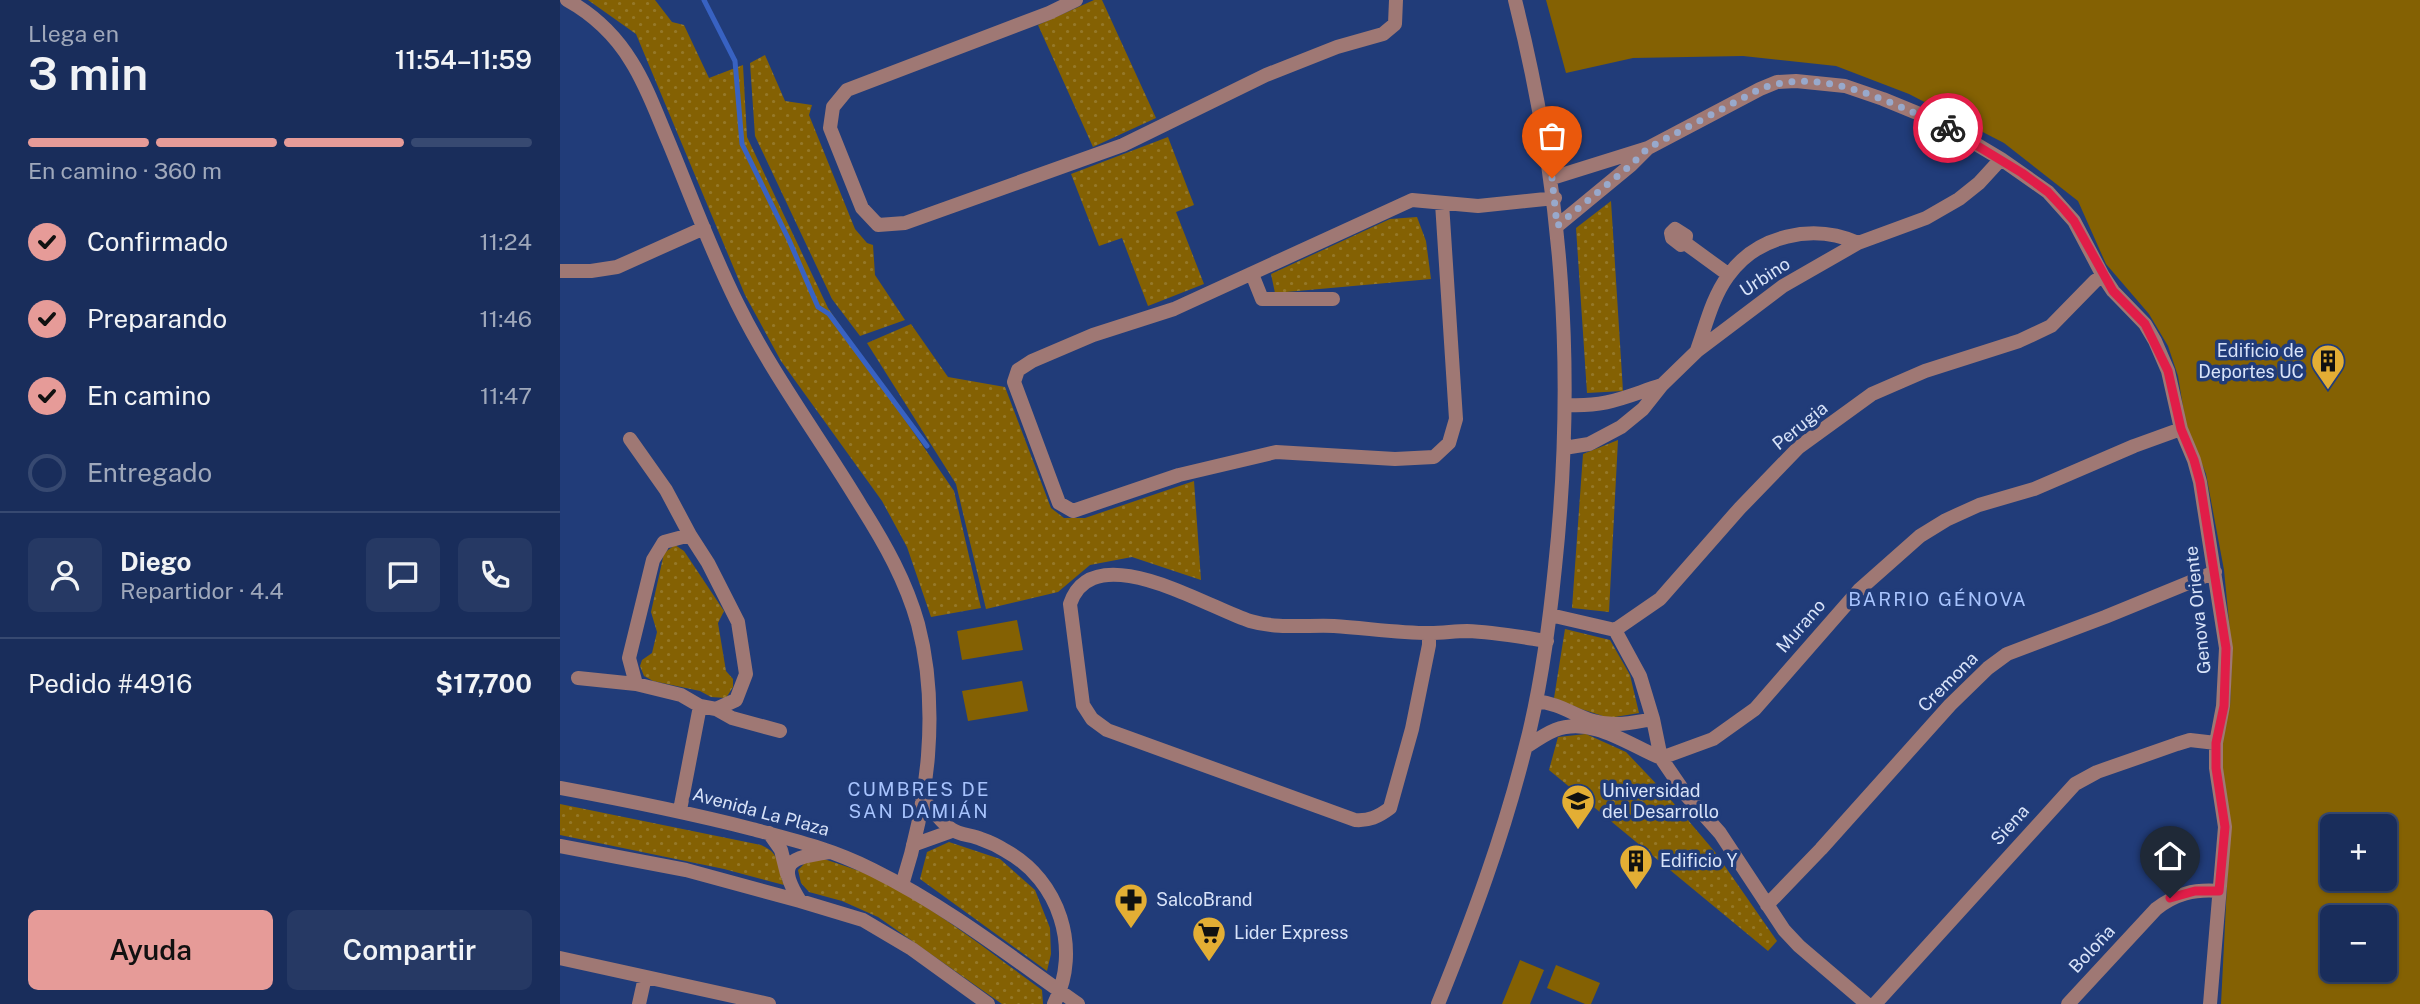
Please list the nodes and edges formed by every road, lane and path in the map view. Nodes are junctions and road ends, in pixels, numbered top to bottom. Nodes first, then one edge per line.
1 (567, 0) edge
2 (1076, 0) edge
3 (1396, 0) edge
4 (1515, 0) edge
5 (1648, 148) junction
6 (2001, 159) junction
7 (1552, 178) junction
8 (1555, 198) junction
9 (1442, 203) junction
10 (1557, 226) junction
11 (704, 228) junction
12 (1685, 243) dead end
13 (1858, 243) junction
14 (560, 271) edge
15 (1252, 274) junction
16 (1729, 275) junction
17 (2103, 276) junction
18 (1333, 299) dead end
19 (1698, 351) junction
20 (1662, 385) junction
21 (1566, 405) junction
22 (2181, 429) junction
23 (630, 439) dead end
24 (1564, 448) junction
25 (690, 535) junction
26 (2216, 572) junction
27 (1550, 615) junction
28 (1615, 630) junction
29 (1429, 633) junction
30 (1547, 641) junction
31 (578, 678) dead end
32 (636, 684) junction
33 (1536, 701) junction
34 (701, 706) junction
35 (716, 709) junction
36 (1653, 719) junction
37 (780, 731) dead end
38 (2216, 743) junction
39 (1526, 747) junction
40 (1661, 758) junction
41 (560, 788) edge
42 (922, 798) junction
43 (680, 810) junction
44 (953, 831) junction
45 (769, 834) junction
46 (913, 845) junction
47 (560, 846) edge
48 (832, 852) junction
49 (788, 874) junction
50 (902, 885) junction
51 (2219, 891) junction
52 (800, 901) junction
53 (1767, 905) junction
54 (560, 958) edge
55 (645, 977) junction
56 (1056, 997) edge
57 (982, 1002) edge
58 (639, 1004) edge
59 (769, 1004) edge
60 (1078, 1004) edge
61 (1438, 1004) edge
62 (1867, 1004) edge
63 (1875, 1004) edge
64 (2068, 1004) edge
65 (2210, 1004) edge

1 - 11 street
2 - 3 street
4 - 7 street
5 - 6 street, Genova Oriente
5 - 7 street, Genova Oriente
5 - 10 street, Genova Oriente
6 - 13 street, Urbino
6 - 17 street, Genova Oriente
7 - 8 street
8 - 9 street
8 - 10 street
9 - 15 street
9 - 15 street
10 - 21 street
11 - 14 street
11 - 42 street
12 - 16 street
13 - 16 street, Urbino
13 - 19 street, Urbino
15 - 18 street
16 - 19 street, Urbino
17 - 22 street, Genova Oriente
17 - 28 street, Perugia
19 - 20 street, Urbino
20 - 21 street, Urbino
20 - 24 street, Urbino
21 - 24 street
22 - 26 street, Genova Oriente
22 - 40 street, Murano
23 - 25 street
24 - 27 street
25 - 32 street
25 - 35 street
26 - 38 street, Genova Oriente
26 - 53 street, Cremona
27 - 28 street
27 - 30 street
28 - 36 street
29 - 29 street
29 - 30 street
30 - 33 street
31 - 32 street
32 - 34 street
33 - 36 street
33 - 39 street
34 - 35 street
34 - 43 street
35 - 37 street
36 - 40 street
38 - 51 street, Genova Oriente
38 - 63 street, Siena
39 - 40 street
39 - 61 street
40 - 53 street
41 - 43 street, Avenida La Plaza
42 - 44 street
42 - 46 street
43 - 45 street, Avenida La Plaza
44 - 46 street
44 - 56 street
45 - 48 street, Avenida La Plaza
45 - 49 street
46 - 50 street
47 - 52 street
48 - 49 street
48 - 50 street, Avenida La Plaza
49 - 52 street
50 - 56 street, Avenida La Plaza
51 - 64 street, Boloña
51 - 65 street, Genova Oriente
52 - 57 street
53 - 62 street
54 - 55 street
55 - 58 street
55 - 59 street
56 - 60 street, Avenida La Plaza

